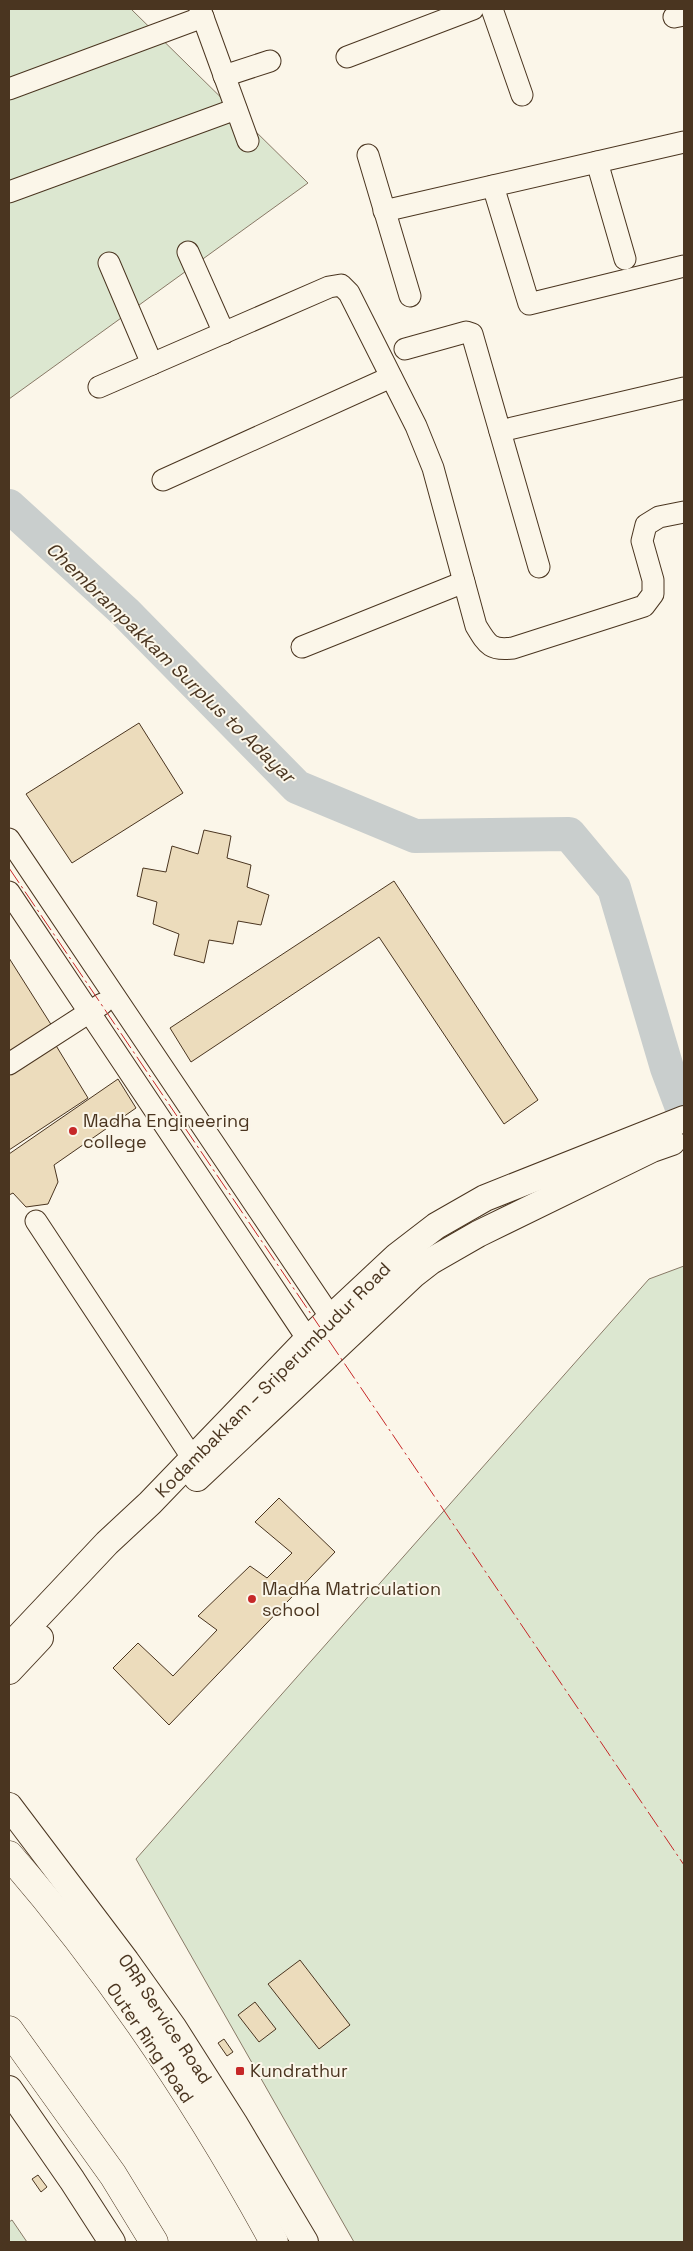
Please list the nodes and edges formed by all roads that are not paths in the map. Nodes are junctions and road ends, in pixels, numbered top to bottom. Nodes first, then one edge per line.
1 (472, 9) edge
2 (492, 9) edge
3 (201, 13) edge
4 (347, 56) dead end
5 (270, 61) dead end
6 (224, 76) junction
7 (9, 89) edge
8 (522, 95) dead end
9 (236, 109) junction
10 (248, 141) dead end
11 (684, 142) edge
12 (368, 155) dead end
13 (597, 162) junction
14 (493, 186) junction
15 (9, 192) edge
16 (384, 211) junction
17 (188, 252) dead end
18 (625, 259) dead end
19 (109, 263) dead end
20 (684, 266) edge
21 (410, 296) dead end
22 (224, 333) junction
23 (405, 349) dead end
24 (152, 364) junction
25 (390, 377) junction
26 (98, 387) dead end
27 (684, 388) edge
28 (500, 431) junction
29 (163, 480) dead end
30 (684, 512) edge
31 (539, 566) dead end
32 (464, 582) junction
33 (302, 647) dead end
34 (9, 839) edge
35 (33, 876) junction
36 (9, 892) edge
37 (114, 996) junction
38 (90, 1012) junction
39 (9, 1064) edge
40 (681, 1126) edge
41 (36, 1221) dead end
42 (338, 1329) junction
43 (315, 1350) junction
44 (198, 1466) junction
45 (9, 1647) edge
46 (9, 1671) edge
47 (9, 1806) edge
48 (9, 1855) edge
49 (9, 2030) edge
50 (9, 2089) edge
51 (9, 2111) edge
52 (97, 2242) edge
53 (112, 2242) edge
54 (154, 2242) edge
55 (274, 2242) edge
56 (305, 2242) edge

1 - 4 street
2 - 8 street
3 - 6 street
3 - 7 street
5 - 6 street
6 - 9 street
9 - 10 street
9 - 15 street
11 - 13 street
12 - 16 street
13 - 14 street
13 - 18 street
14 - 16 street
14 - 20 street
16 - 21 street
17 - 22 street
19 - 24 street
22 - 24 street
22 - 25 street
23 - 28 street
24 - 26 street
25 - 29 street
25 - 32 street
27 - 28 street
28 - 31 street
30 - 32 street
32 - 33 street
34 - 35 street
35 - 36 street
35 - 37 street
36 - 38 street
37 - 38 street
37 - 42 street
38 - 39 street
38 - 43 street
40 - 42 main road, Kodambakkam – Sriperumbudur Road
41 - 44 street
42 - 43 main road, Kodambakkam – Sriperumbudur Road
43 - 44 main road, Kodambakkam – Sriperumbudur Road
44 - 45 main road, Kodambakkam – Sriperumbudur Road
44 - 46 main road, Kodambakkam – Sriperumbudur Road
47 - 56 main road, ORR Service Road
48 - 55 highway, Outer Ring Road
49 - 54 highway
50 - 53 main road
51 - 52 main road

